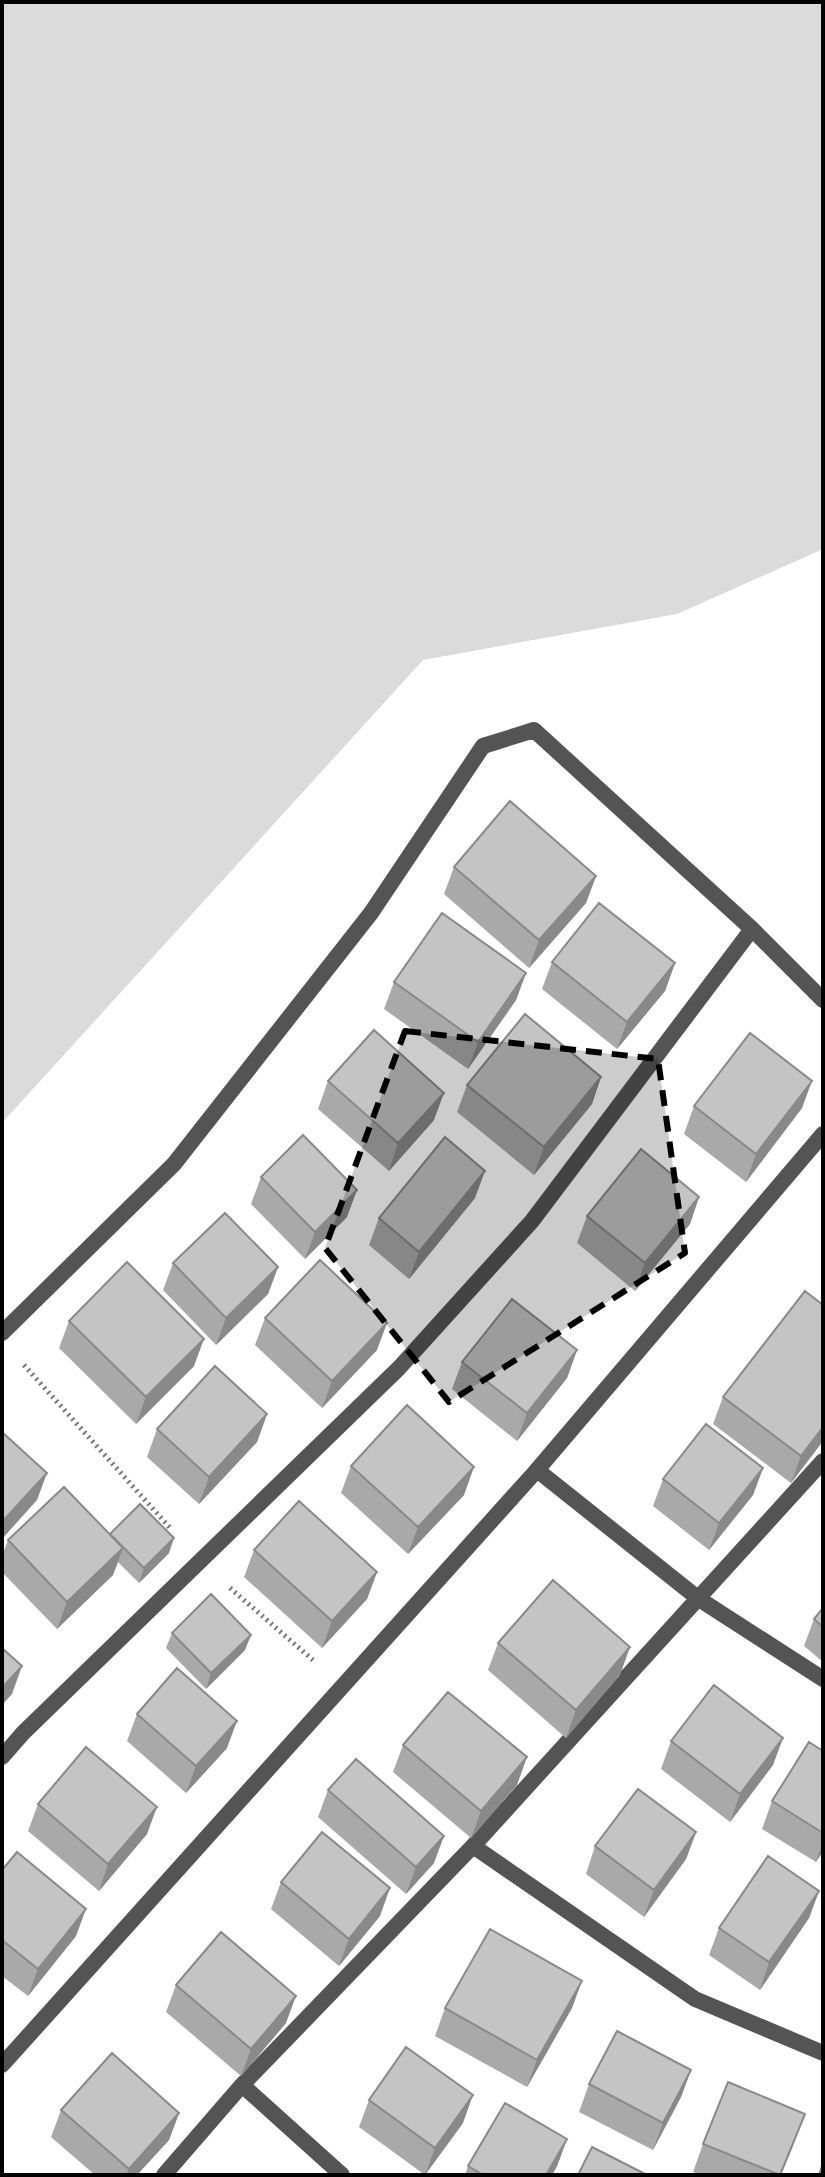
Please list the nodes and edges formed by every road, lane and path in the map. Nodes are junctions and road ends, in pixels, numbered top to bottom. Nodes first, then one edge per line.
1 (752, 929) junction
2 (823, 1000) edge
3 (823, 1134) edge
4 (2, 1333) edge
5 (23, 1364) dead end
6 (823, 1461) edge
7 (537, 1470) junction
8 (201, 1562) junction
9 (699, 1599) junction
10 (823, 1679) edge
11 (344, 1687) junction
12 (2, 1757) edge
13 (473, 1846) junction
14 (823, 2053) edge
15 (2, 2065) edge
16 (242, 2085) junction
17 (164, 2175) edge
18 (342, 2175) edge

1 - 2 street
1 - 4 street
1 - 8 street
3 - 7 street
5 - 8 path
6 - 9 street
7 - 9 street
7 - 11 street
8 - 11 path
8 - 12 street
9 - 10 street
9 - 13 street
11 - 15 street
13 - 14 street
13 - 16 street
16 - 17 street
16 - 18 street

